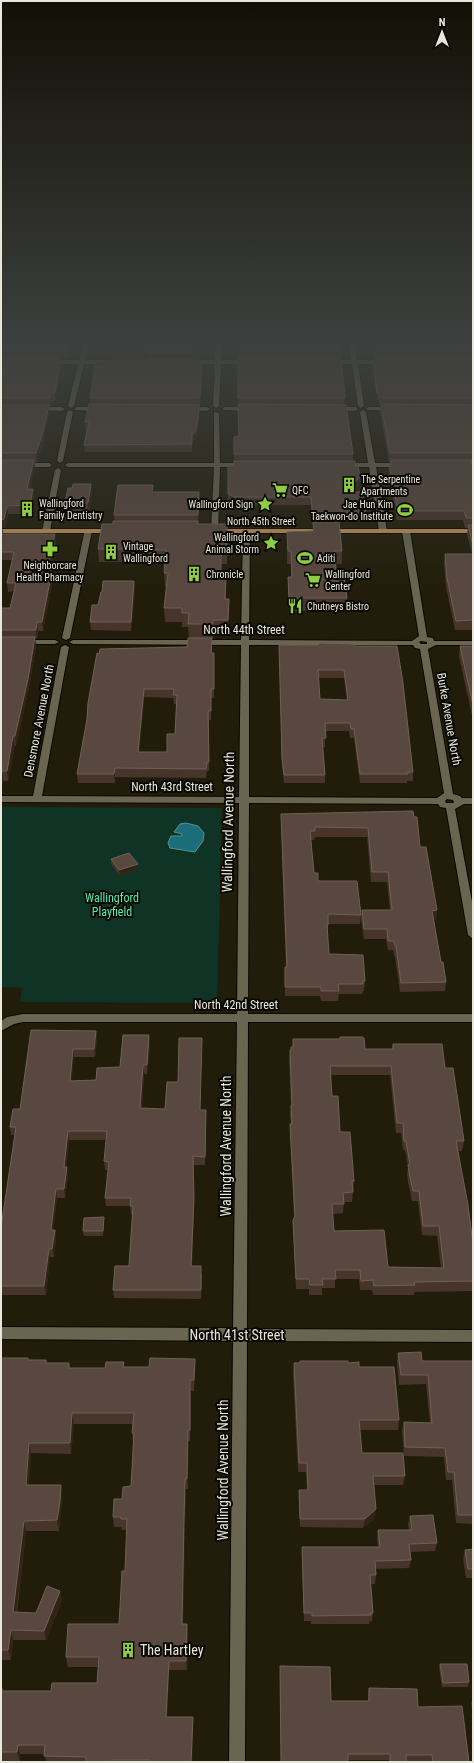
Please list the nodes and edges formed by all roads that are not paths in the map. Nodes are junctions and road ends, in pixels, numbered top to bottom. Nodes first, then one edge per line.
1 (69, 426) edge
2 (217, 426) edge
3 (367, 426) edge
4 (60, 461) junction
5 (1, 465) edge
6 (49, 465) junction
7 (68, 465) junction
8 (218, 465) junction
9 (250, 465) edge
10 (336, 465) edge
11 (371, 465) junction
12 (412, 465) edge
13 (58, 470) junction
14 (1, 531) edge
15 (46, 531) junction
16 (88, 531) junction
17 (120, 531) edge
18 (204, 531) edge
19 (215, 531) junction
20 (246, 531) junction
21 (383, 531) junction
22 (406, 531) junction
23 (473, 531) edge
24 (70, 640) junction
25 (1, 642) edge
26 (55, 642) junction
27 (246, 642) junction
28 (426, 643) junction
29 (473, 643) edge
30 (65, 647) junction
31 (449, 796) junction
32 (1, 799) edge
33 (37, 799) junction
34 (244, 799) junction
35 (440, 801) junction
36 (459, 801) junction
37 (473, 801) edge
38 (450, 807) junction
39 (473, 935) edge
40 (243, 1018) junction
41 (473, 1018) edge
42 (1, 1027) edge
43 (1, 1333) edge
44 (240, 1335) junction
45 (473, 1336) edge
46 (237, 1762) edge

1 - 4 street
2 - 8 street
3 - 11 street
4 - 6 street
4 - 7 street
5 - 6 street
6 - 13 street
7 - 8 street
7 - 13 street
8 - 9 street
8 - 19 street
10 - 11 street
11 - 12 street
11 - 21 street
13 - 15 street
14 - 15 main road
15 - 16 main road
16 - 17 main road
16 - 24 street
18 - 19 main road, North 45th Street
19 - 20 main road, North 45th Street
20 - 21 main road, North 45th Street
20 - 27 street, Wallingford Avenue North
21 - 22 main road, North 45th Street
22 - 23 main road, North 45th Street
22 - 28 street, Burke Avenue North
24 - 26 street
24 - 27 street, North 44th Street
24 - 30 street
25 - 26 street
26 - 30 street
27 - 28 street, North 44th Street
27 - 34 street, Wallingford Avenue North
28 - 29 street
28 - 31 street, Burke Avenue North
30 - 33 street, Densmore Avenue North
31 - 35 street
31 - 36 street
32 - 33 street, North 43rd Street
33 - 34 street, North 43rd Street
34 - 35 street, North 43rd Street
34 - 40 street, Wallingford Avenue North
35 - 38 street
36 - 37 street
36 - 38 street
38 - 39 street
40 - 41 street, North 42nd Street
40 - 42 street, North 42nd Street
40 - 44 street, Wallingford Avenue North
43 - 44 street, North 41st Street
44 - 45 street, North 41st Street
44 - 46 street, Wallingford Avenue North

